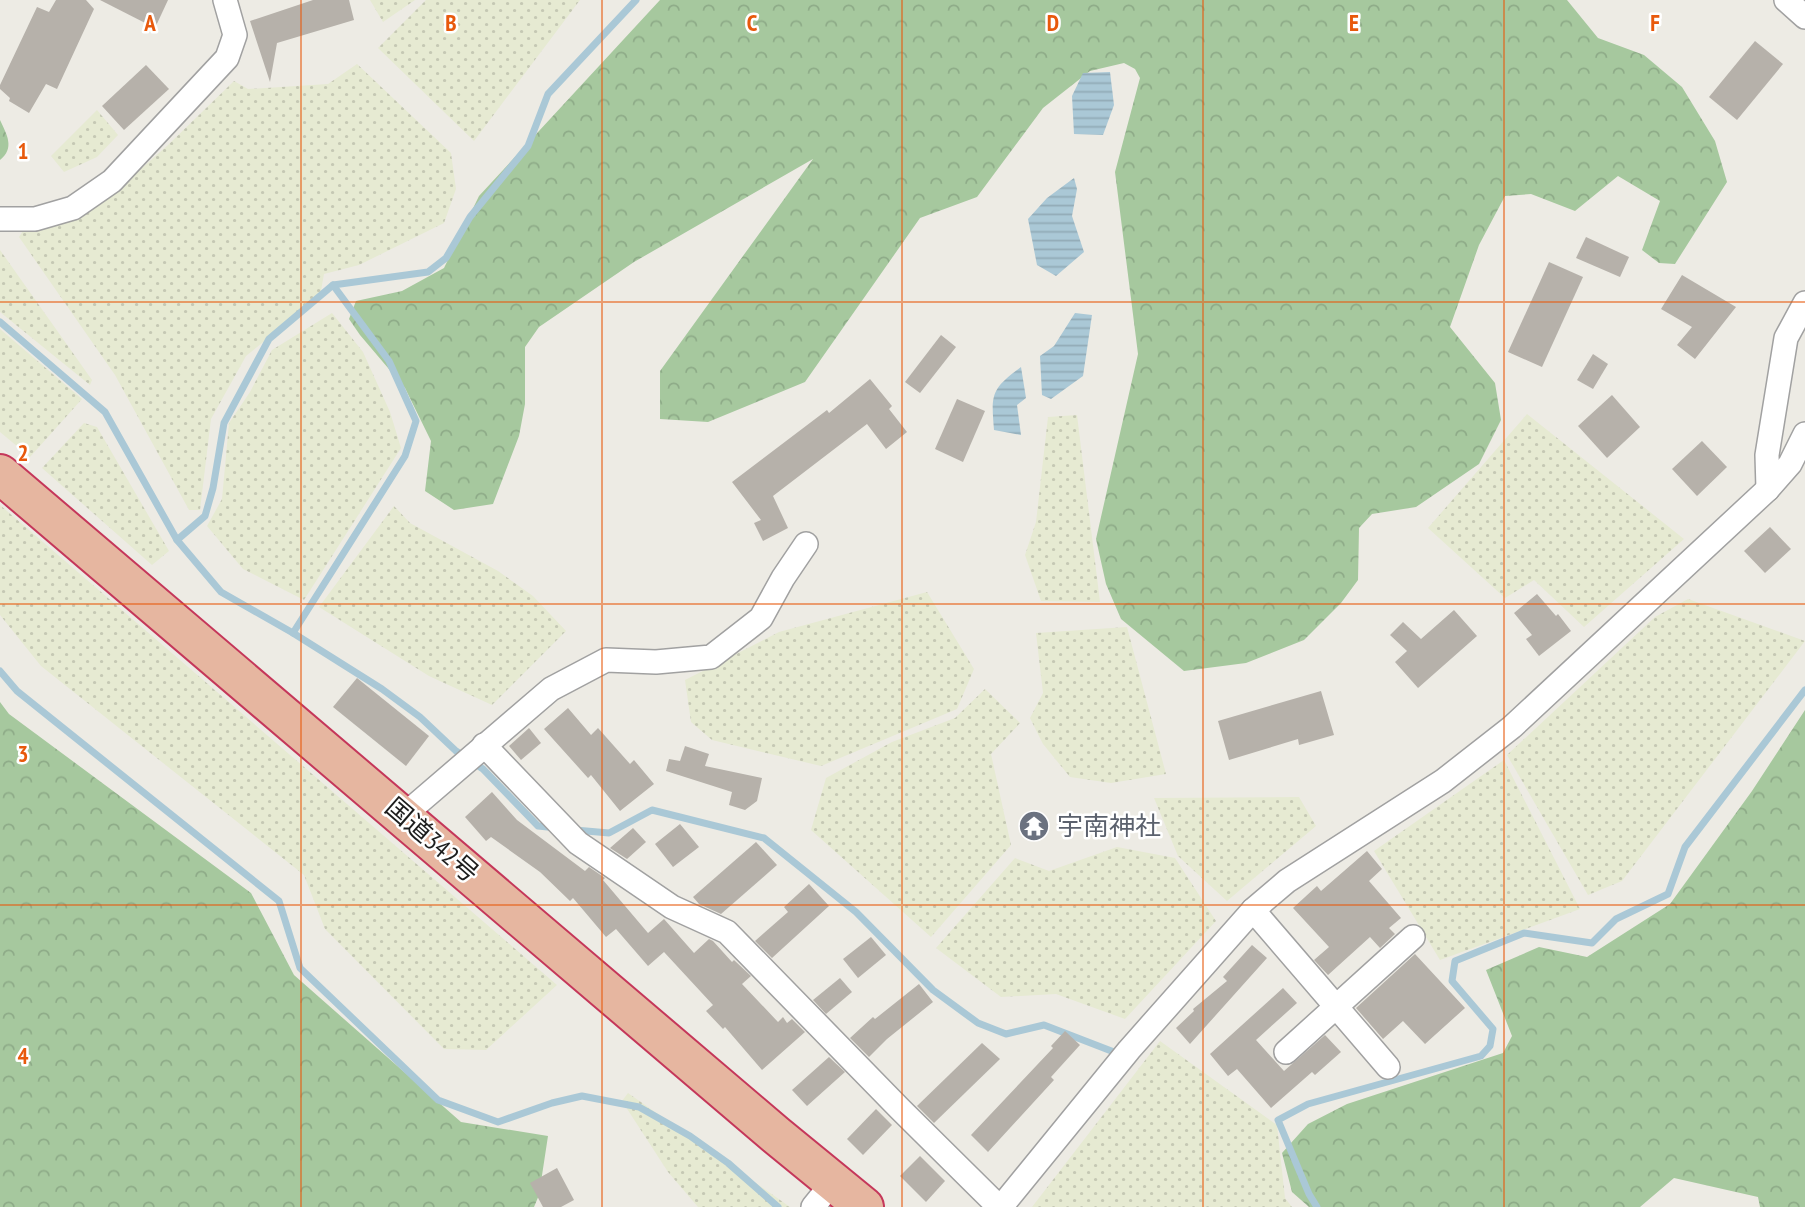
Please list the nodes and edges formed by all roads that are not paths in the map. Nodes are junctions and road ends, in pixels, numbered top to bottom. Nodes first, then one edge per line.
1 (225, 0) edge
2 (1786, 0) edge
3 (1805, 17) edge
4 (0, 219) edge
5 (1805, 303) edge
6 (1805, 434) edge
7 (1798, 461) edge
8 (0, 474) edge
9 (1768, 489) junction
10 (806, 544) dead end
11 (484, 745) junction
12 (403, 816) junction
13 (1253, 910) junction
14 (1413, 937) dead end
15 (1336, 1007) junction
16 (1286, 1052) dead end
17 (1388, 1067) dead end
18 (824, 1194) edge
19 (864, 1207) edge
20 (1000, 1207) edge

1 - 4 street
2 - 3 street
5 - 9 street
6 - 7 street
7 - 9 street
8 - 12 highway, 国道342号
9 - 13 street
10 - 11 street
11 - 12 street
11 - 20 street
12 - 18 highway, 国道342号
13 - 15 street
13 - 20 street
14 - 15 street
15 - 16 street
15 - 17 street
18 - 19 highway, 国道342号

